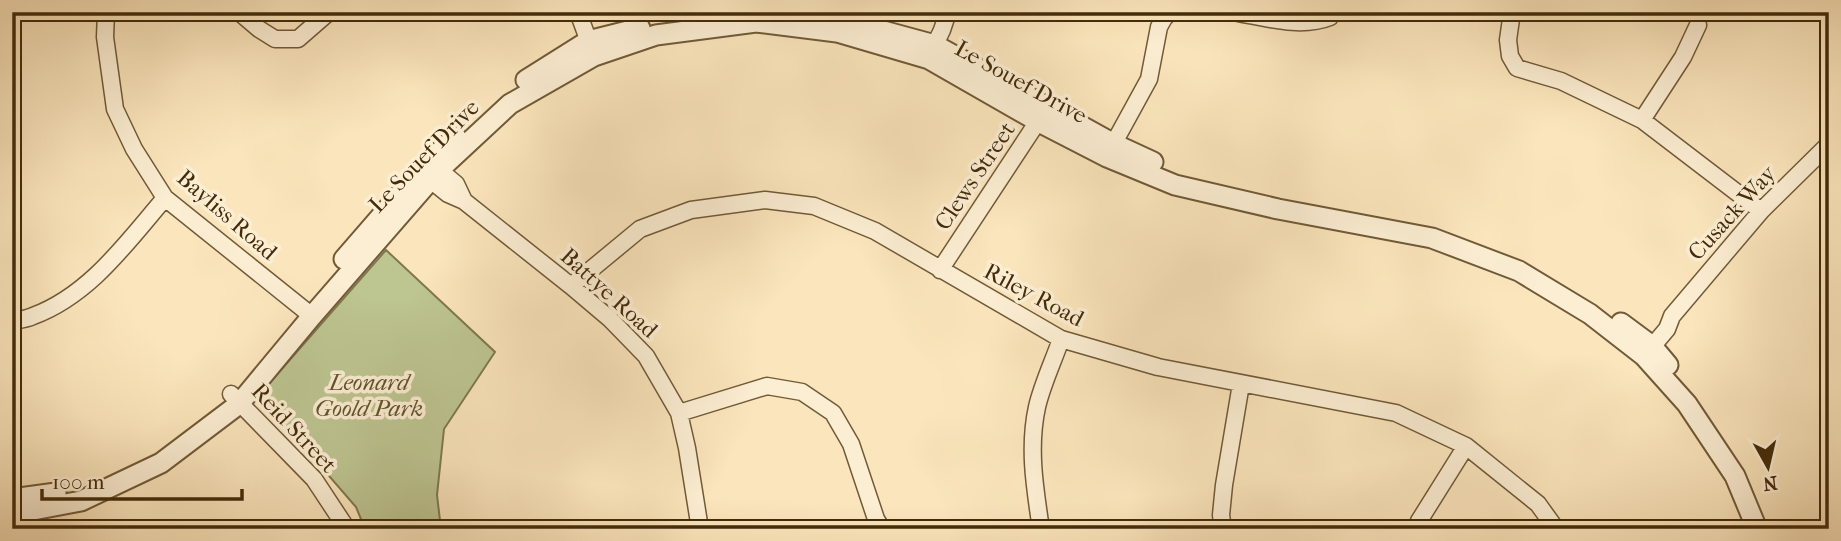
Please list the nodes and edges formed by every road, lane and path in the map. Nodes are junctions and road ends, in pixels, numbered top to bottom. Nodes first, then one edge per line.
1 (106, 12) edge
2 (239, 12) edge
3 (329, 12) edge
4 (578, 12) edge
5 (753, 12) edge
6 (767, 12) edge
7 (948, 12) edge
8 (1170, 12) edge
9 (1233, 12) edge
10 (1332, 12) edge
11 (1512, 12) edge
12 (1698, 25) dead end
13 (591, 48) junction
14 (932, 52) junction
15 (1043, 115) junction
16 (1642, 120) junction
17 (1829, 144) edge
18 (1110, 150) junction
19 (429, 171) junction
20 (165, 198) junction
21 (1761, 211) junction
22 (940, 270) junction
23 (571, 286) junction
24 (307, 312) junction
25 (12, 321) edge
26 (1061, 340) junction
27 (1643, 348) junction
28 (1241, 383) junction
29 (235, 399) junction
30 (679, 413) junction
31 (1466, 446) junction
32 (12, 499) edge
33 (12, 514) edge
34 (346, 529) edge
35 (700, 529) edge
36 (882, 529) edge
37 (1041, 529) edge
38 (1223, 529) edge
39 (1416, 529) edge
40 (1556, 529) edge
41 (1757, 529) edge
42 (1770, 529) edge

1 - 20 street, Bayliss Road
2 - 3 street
4 - 13 street
5 - 13 street, Le Souef Drive
6 - 14 street, Le Souef Drive
7 - 14 street
8 - 18 street
9 - 10 street
11 - 16 street
12 - 16 street
13 - 14 street, Le Souef Drive
13 - 19 street, Le Souef Drive
14 - 15 street, Le Souef Drive
15 - 18 street, Le Souef Drive
15 - 22 street, Clews Street
16 - 21 street
17 - 21 street, Cusack Way
18 - 27 street, Le Souef Drive
19 - 23 street, Battye Road
19 - 24 street, Le Souef Drive
20 - 24 street, Bayliss Road
20 - 25 street
21 - 27 street, Cusack Way
22 - 23 street, Riley Road
22 - 26 street, Riley Road
23 - 30 street, Battye Road
24 - 29 street, Le Souef Drive
26 - 28 street, Riley Road
26 - 37 street
27 - 41 street, Le Souef Drive
27 - 42 street, Le Souef Drive
28 - 31 street, Riley Road
28 - 38 street
29 - 32 street, Le Souef Drive
29 - 33 street, Le Souef Drive
29 - 34 street, Reid Street
30 - 35 street, Battye Road
30 - 36 street
31 - 39 street
31 - 40 street, Riley Road

